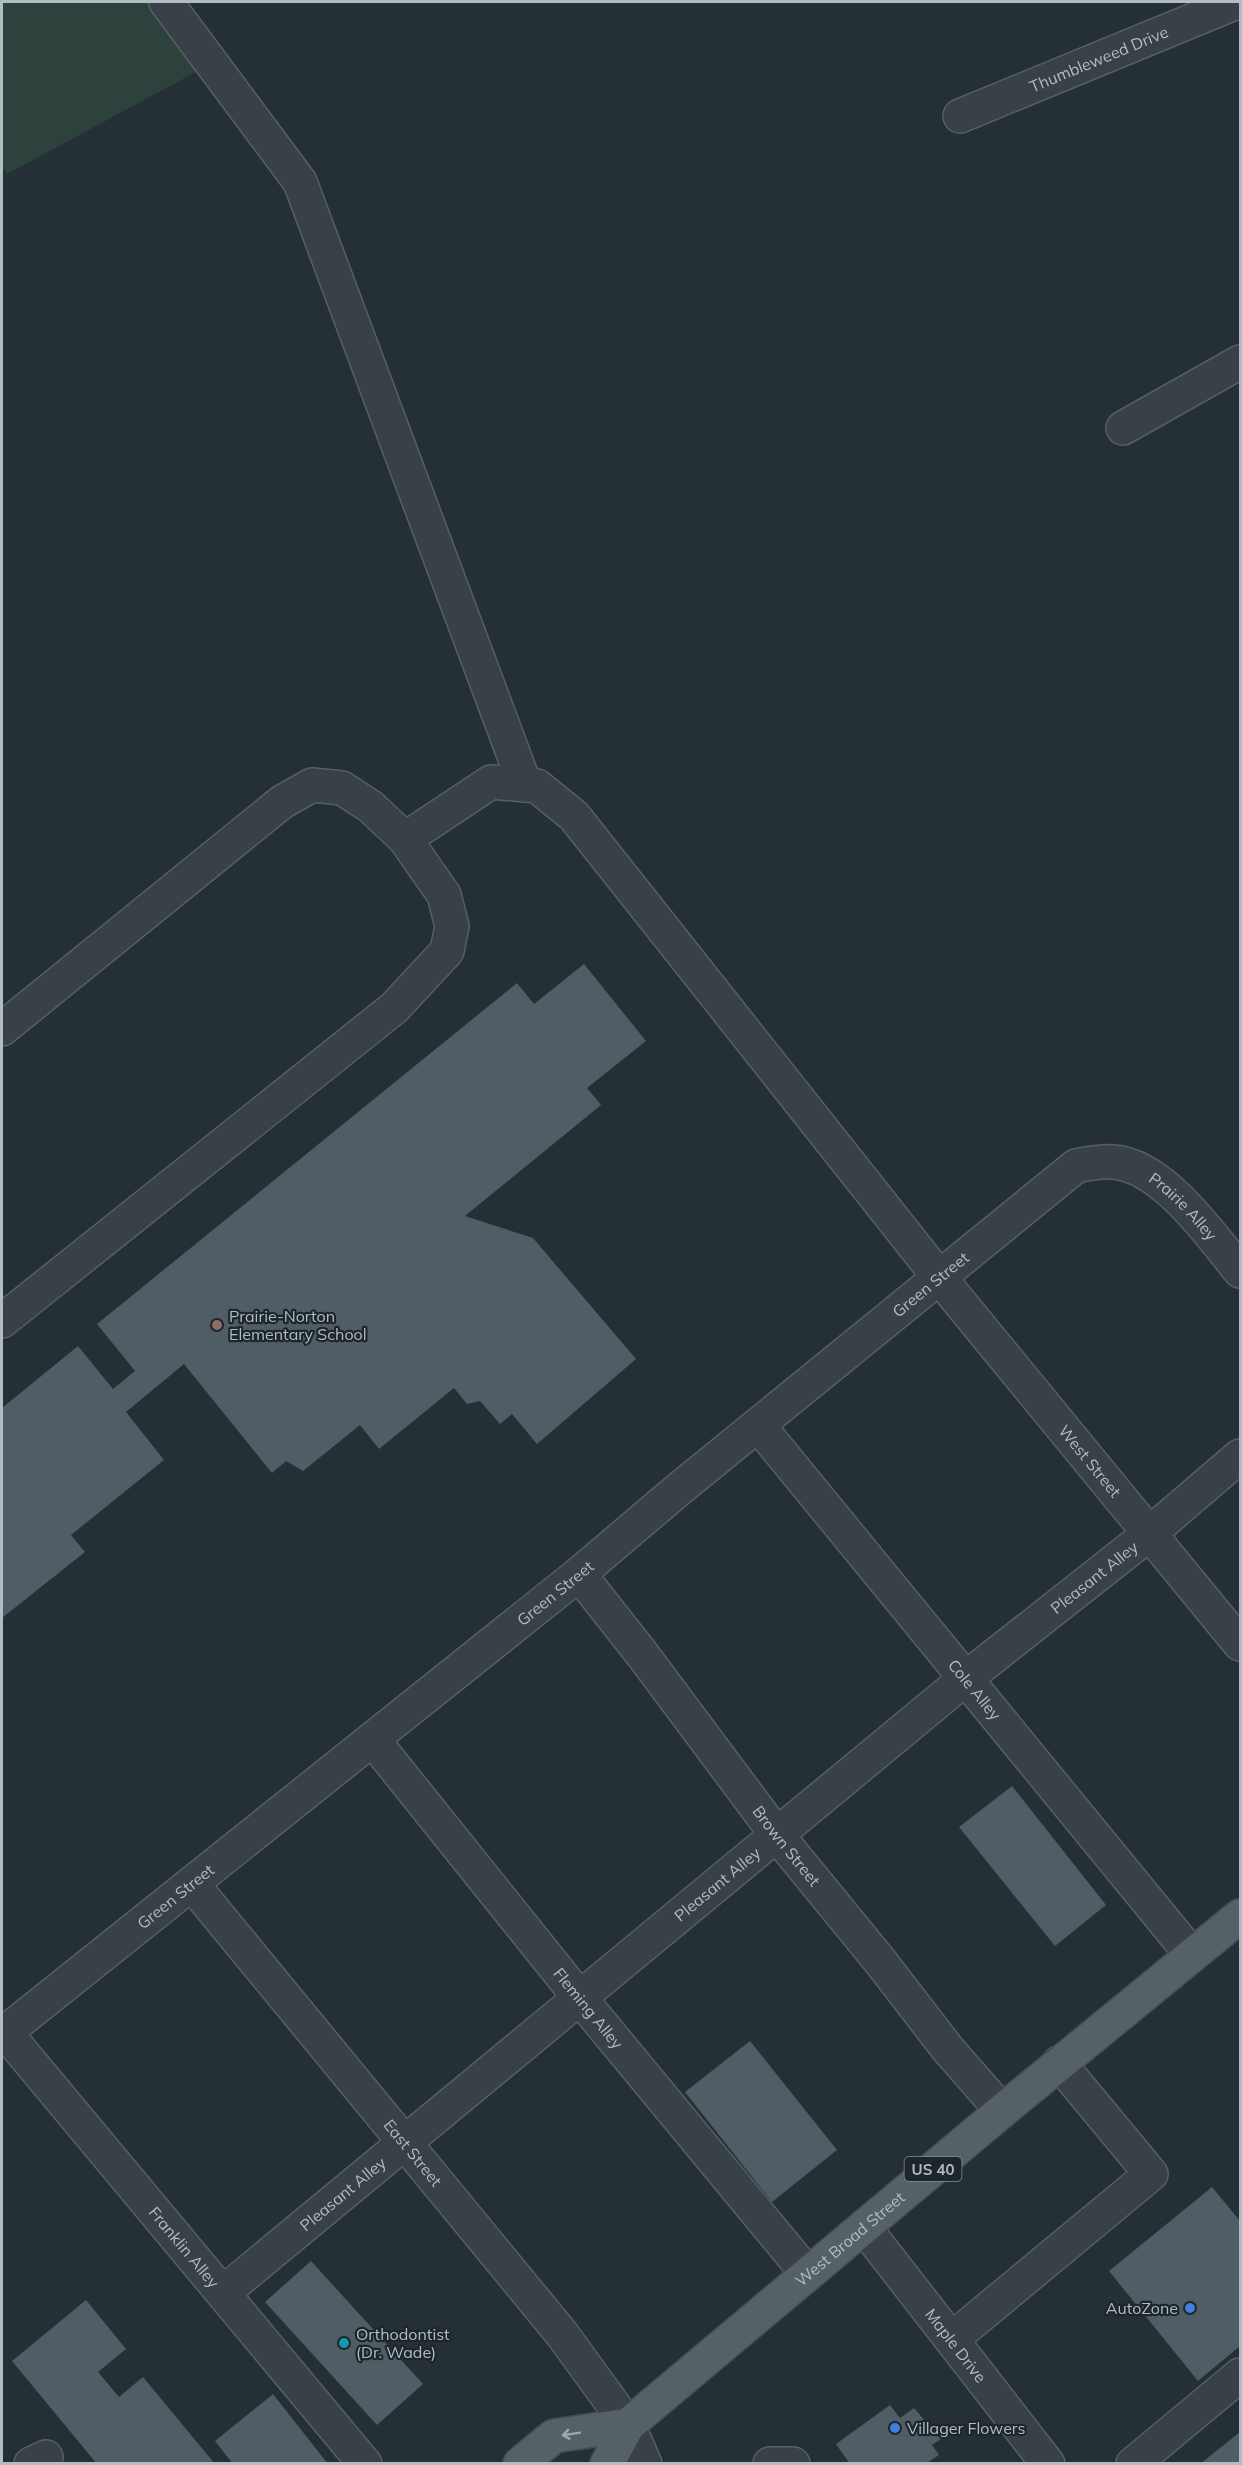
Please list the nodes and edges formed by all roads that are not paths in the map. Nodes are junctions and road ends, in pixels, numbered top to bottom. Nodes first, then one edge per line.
1 (166, 2) edge
2 (1237, 2) edge
3 (1202, 8) edge
4 (960, 116) dead end
5 (1240, 362) edge
6 (1123, 428) dead end
7 (525, 785) junction
8 (405, 839) junction
9 (2, 1029) edge
10 (1112, 1161) joint
11 (1240, 1271) edge
12 (939, 1277) junction
13 (2, 1321) edge
14 (758, 1425) junction
15 (1240, 1456) edge
16 (1149, 1534) junction
17 (579, 1574) junction
18 (1240, 1644) edge
19 (965, 1679) junction
20 (373, 1740) junction
21 (777, 1835) junction
22 (192, 1884) junction
23 (1240, 1916) edge
24 (1192, 1955) junction
25 (579, 1997) junction
26 (3, 2033) edge
27 (1059, 2064) junction
28 (1002, 2111) junction
29 (405, 2143) junction
30 (864, 2227) junction
31 (807, 2273) junction
32 (224, 2292) junction
33 (952, 2339) junction
34 (1240, 2374) edge
35 (628, 2425) junction
36 (365, 2463) edge
37 (520, 2463) edge
38 (607, 2463) edge
39 (645, 2463) edge
40 (770, 2463) edge
41 (793, 2463) edge
42 (1048, 2463) edge
43 (1133, 2463) edge

1 - 7 street
2 - 3 street, Thumbleweed Drive
3 - 4 street, Thumbleweed Drive
5 - 6 street
7 - 8 street
7 - 12 street, West Street
8 - 9 street
8 - 13 street
10 - 11 street, Prairie Alley
10 - 12 street, Green Street
12 - 14 street, Green Street
12 - 16 street, West Street
14 - 17 street, Green Street
14 - 19 street, Cole Alley
15 - 16 street, Pleasant Alley
16 - 18 street, West Street
16 - 19 street, Pleasant Alley
17 - 20 street, Green Street
17 - 21 street, Brown Street
19 - 21 street, Pleasant Alley
19 - 24 street, Cole Alley
20 - 22 street, Green Street
20 - 25 street, Fleming Alley
21 - 25 street, Pleasant Alley
21 - 28 street, Brown Street
22 - 26 street, Green Street
22 - 29 street, East Street
23 - 24 main road, West Broad Street / US 40
24 - 27 main road, West Broad Street / US 40
25 - 29 street, Pleasant Alley
25 - 31 street, Fleming Alley
26 - 32 street, Franklin Alley
27 - 28 main road, West Broad Street / US 40
27 - 33 street
28 - 30 main road, West Broad Street / US 40
29 - 32 street, Pleasant Alley
29 - 35 street, East Street
30 - 31 main road, West Broad Street / US 40
30 - 33 street, Maple Drive
31 - 35 main road, West Broad Street / US 40
32 - 36 street, Franklin Alley
33 - 42 street, Maple Drive
34 - 43 street
35 -> 37 main road
35 - 38 main road, West Broad Street / US 40
35 - 39 street, East Street
40 - 41 street

